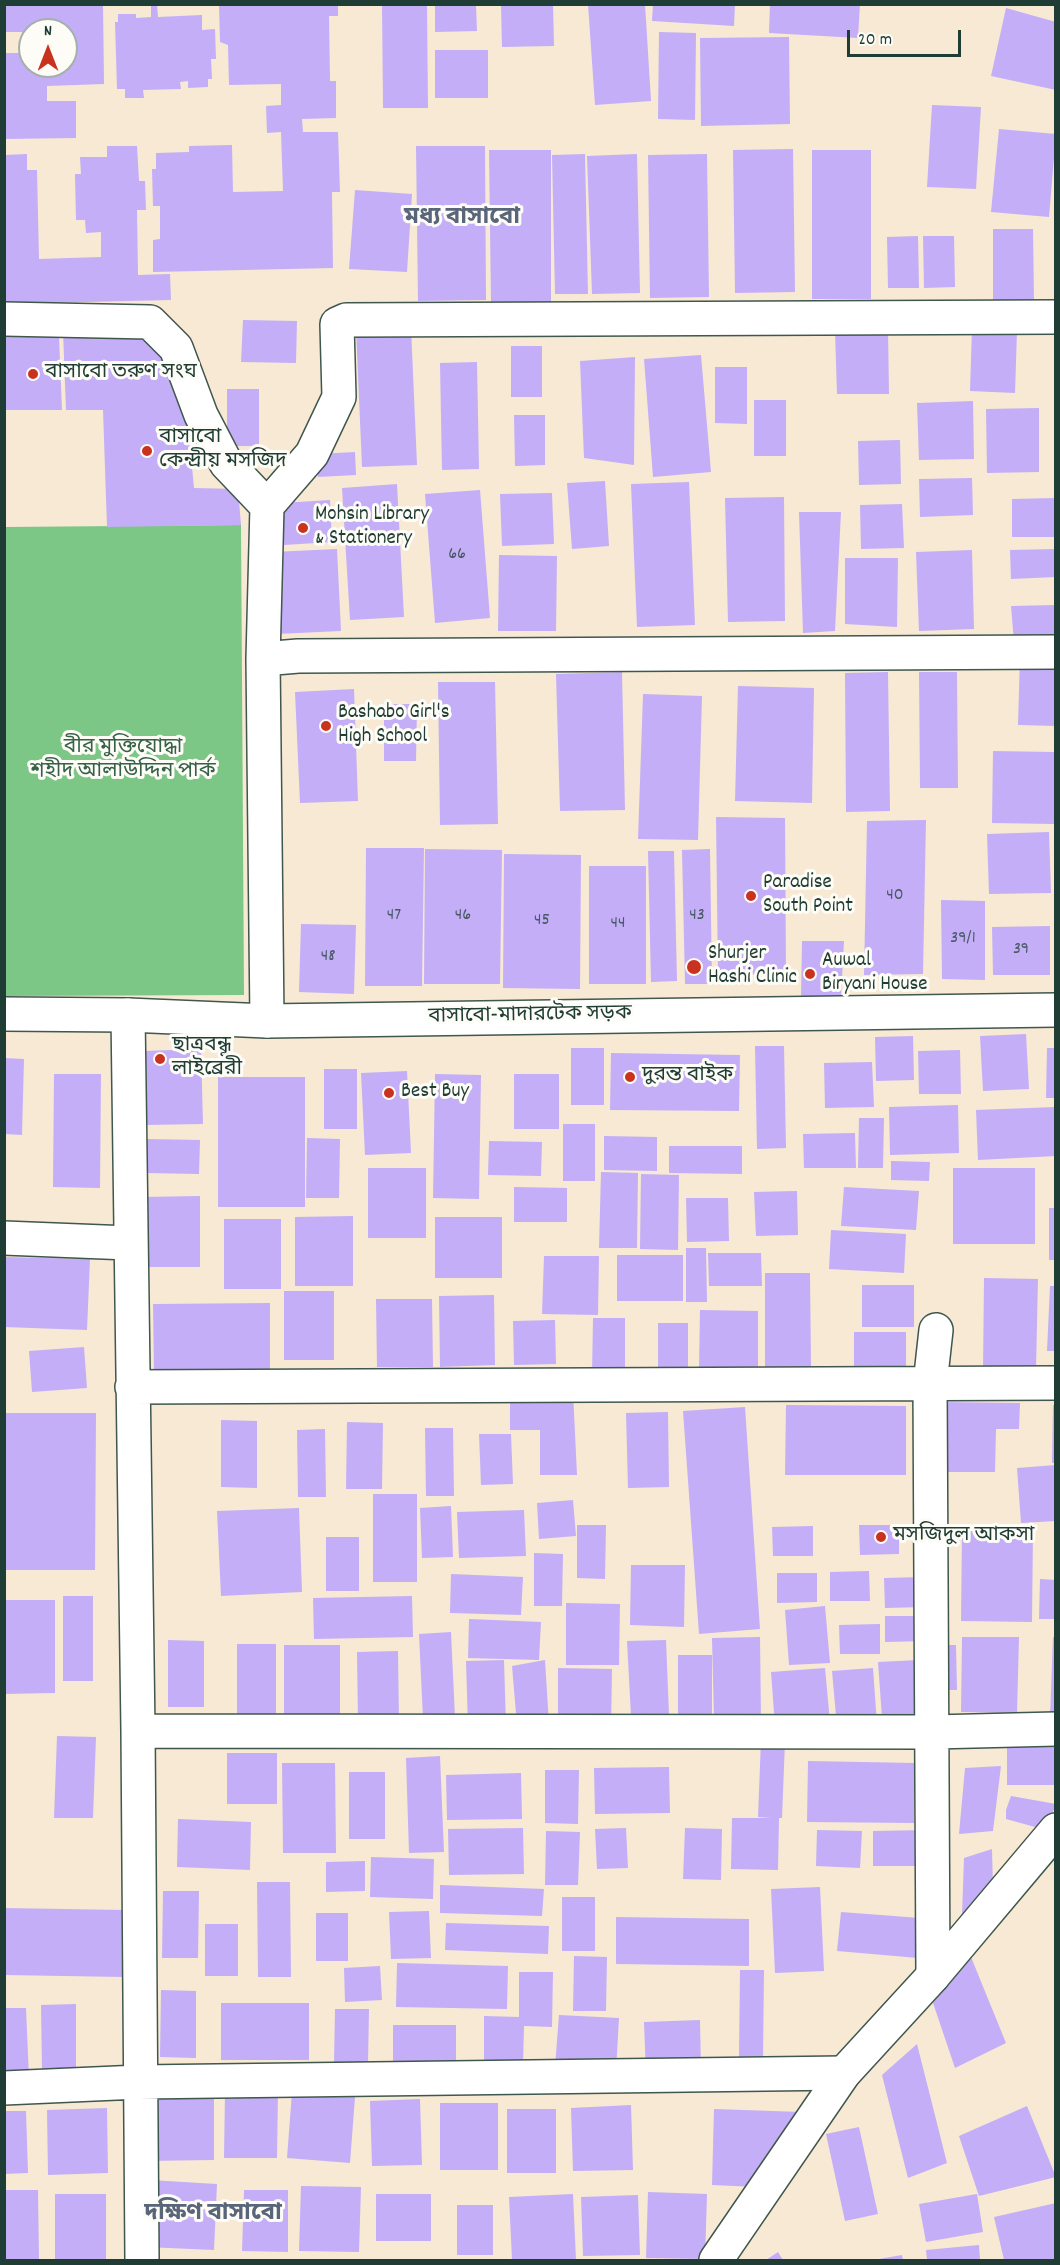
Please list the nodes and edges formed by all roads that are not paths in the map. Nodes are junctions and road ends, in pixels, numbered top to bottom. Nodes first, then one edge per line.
1 (1056, 317) edge
2 (4, 319) edge
3 (267, 506) junction
4 (1056, 652) edge
5 (263, 659) junction
6 (1056, 1010) edge
7 (4, 1014) edge
8 (128, 1015) junction
9 (267, 1021) junction
10 (4, 1238) edge
11 (129, 1243) junction
12 (936, 1330) dead end
13 (1056, 1383) edge
14 (930, 1384) junction
15 (132, 1387) junction
16 (1056, 1729) edge
17 (138, 1731) junction
18 (933, 1732) junction
19 (1056, 1830) edge
20 (933, 1976) junction
21 (844, 2073) junction
22 (139, 2082) junction
23 (4, 2088) edge
24 (142, 2260) edge
25 (716, 2260) edge

1 - 3 street
2 - 3 street
3 - 5 street
4 - 5 street
5 - 9 street
6 - 9 street, বাসাবো-মাদারটেক সড়ক
7 - 8 street, বাসাবো-মাদারটেক সড়ক
8 - 9 street, বাসাবো-মাদারটেক সড়ক
8 - 11 street
10 - 11 street
11 - 15 street
12 - 14 street
13 - 14 street
14 - 15 street
14 - 18 street
15 - 17 street
16 - 18 street
17 - 18 street
17 - 22 street
18 - 20 street
19 - 20 street
20 - 21 street
21 - 22 street
21 - 25 street
22 - 23 street
22 - 24 street

